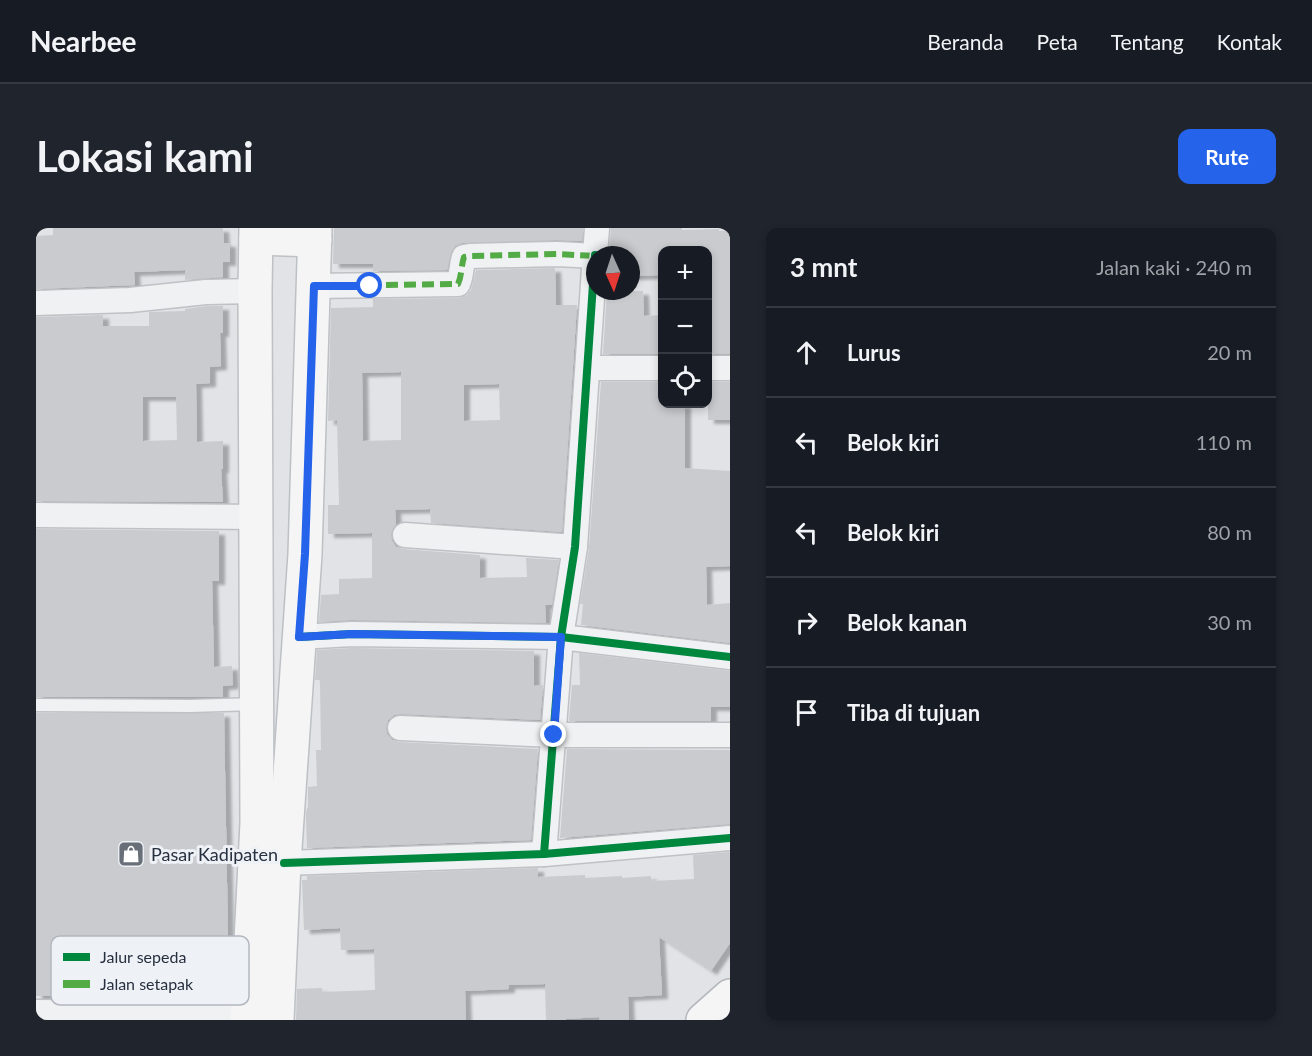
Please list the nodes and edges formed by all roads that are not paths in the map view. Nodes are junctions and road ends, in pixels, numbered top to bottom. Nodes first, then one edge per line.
1 (597, 228) edge
2 (256, 233) edge
3 (315, 234) edge
4 (596, 246) edge
5 (586, 255) edge
6 (314, 286) junction
7 (255, 291) junction
8 (592, 300) edge
9 (36, 303) edge
10 (588, 368) junction
11 (658, 368) edge
12 (712, 368) edge
13 (730, 368) edge
14 (36, 515) edge
15 (256, 517) junction
16 (405, 535) dead end
17 (575, 547) junction
18 (299, 637) junction
19 (561, 637) junction
20 (730, 657) edge
21 (257, 704) junction
22 (36, 705) edge
23 (400, 728) dead end
24 (554, 735) junction
25 (730, 735) edge
26 (730, 838) edge
27 (544, 854) junction
28 (284, 864) junction
29 (730, 996) edge
30 (36, 1012) edge
31 (257, 1018) edge
32 (703, 1020) edge

1 - 4 street
2 - 3 main road
2 - 7 main road
3 - 6 main road
5 - 6 street
6 - 18 main road
7 - 9 street
7 - 15 main road
8 - 10 street
10 - 11 street
10 - 17 street
12 - 13 street
14 - 15 street
15 - 21 main road
16 - 17 street
17 - 19 street
18 - 19 street
18 - 28 main road
19 - 20 street
19 - 24 street
21 - 22 lane
21 - 31 main road
23 - 24 street
24 - 25 street
24 - 27 street
26 - 27 street
27 - 28 street
28 - 31 main road
29 - 32 main road
30 - 31 street

